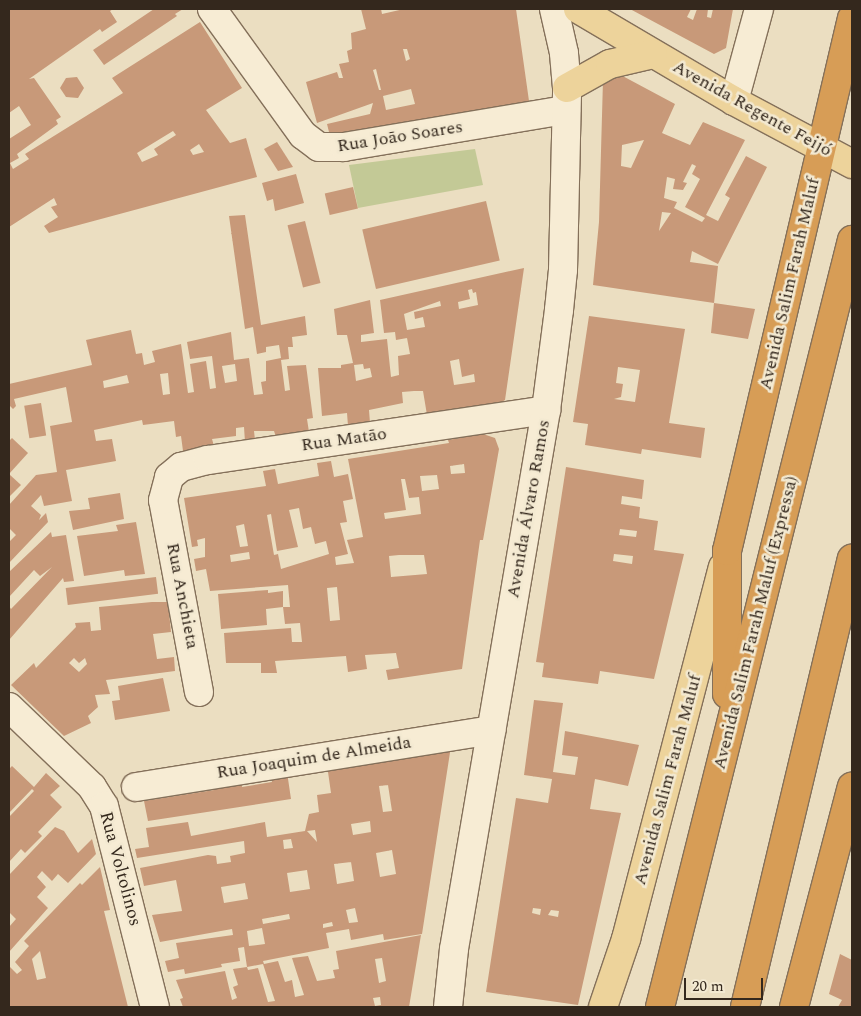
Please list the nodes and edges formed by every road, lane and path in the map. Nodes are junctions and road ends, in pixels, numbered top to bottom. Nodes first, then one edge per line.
1 (212, 9) edge
2 (554, 9) edge
3 (578, 9) edge
4 (759, 9) edge
5 (852, 18) edge
6 (653, 54) junction
7 (567, 99) junction
8 (734, 101) junction
9 (822, 148) junction
10 (852, 164) edge
11 (852, 240) edge
12 (546, 410) junction
13 (163, 500) joint
14 (727, 551) junction
15 (852, 559) edge
16 (199, 692) dead end
17 (9, 707) edge
18 (491, 730) junction
19 (727, 736) junction
20 (852, 786) edge
21 (136, 787) dead end
22 (155, 1007) edge
23 (448, 1007) edge
24 (603, 1007) edge
25 (660, 1007) edge
26 (746, 1007) edge
27 (794, 1007) edge

1 - 7 street, Rua João Soares
2 - 7 street, Avenida Álvaro Ramos
3 - 6 main road, Avenida Regente Feijó
4 - 8 street
5 - 9 highway, Avenida Salim Farah Maluf
6 - 7 main road, Avenida Regente Feijó
6 - 8 main road, Avenida Regente Feijó
7 - 12 street, Avenida Álvaro Ramos
8 - 9 main road, Avenida Regente Feijó
9 - 10 main road, Avenida Regente Feijó
9 - 14 highway, Avenida Salim Farah Maluf
11 - 19 highway, Avenida Salim Farah Maluf (Expressa)
12 - 13 street, Rua Matão
12 - 18 street, Avenida Álvaro Ramos
13 - 16 street, Rua Anchieta
14 - 19 highway, Avenida Salim Farah Maluf
14 - 24 main road, Avenida Salim Farah Maluf
15 - 26 highway
17 - 22 street, Rua Voltolinos
18 - 21 street, Rua Joaquim de Almeida
18 - 23 street, Avenida Álvaro Ramos
19 - 25 highway, Avenida Salim Farah Maluf (Expressa)
20 - 27 highway

